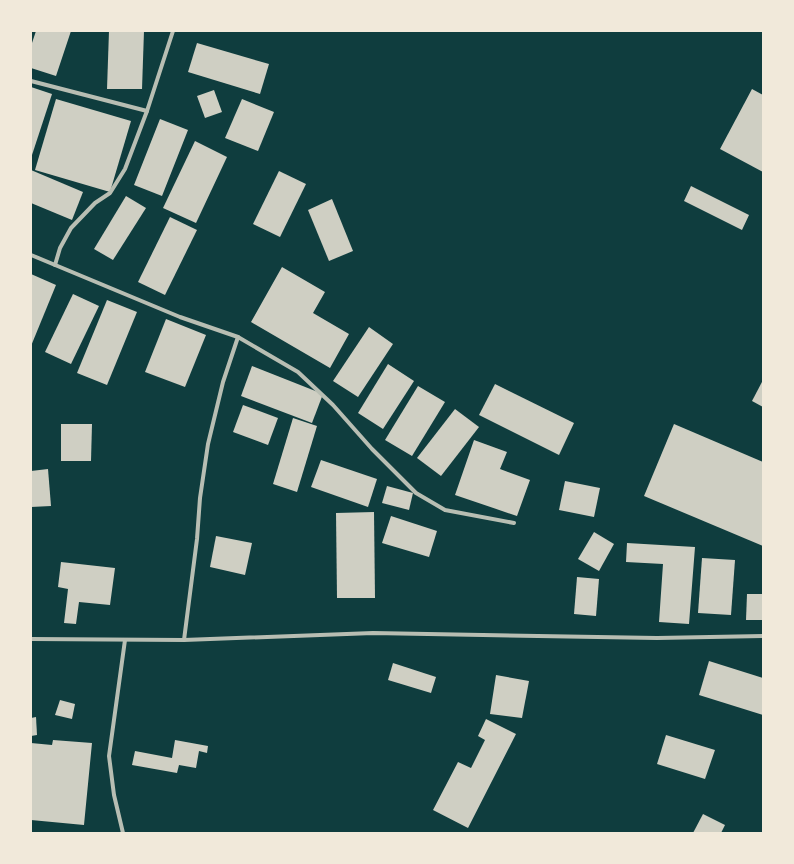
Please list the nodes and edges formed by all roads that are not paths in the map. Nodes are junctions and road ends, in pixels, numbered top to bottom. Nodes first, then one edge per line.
1 (172, 31) edge
2 (31, 81) edge
3 (147, 112) junction
4 (31, 255) edge
5 (55, 265) junction
6 (238, 338) junction
7 (514, 523) dead end
8 (763, 636) edge
9 (31, 640) edge
10 (125, 640) junction
11 (184, 640) junction
12 (123, 833) edge

1 - 3 street
2 - 3 street
3 - 5 street
4 - 5 street
5 - 6 street
6 - 7 street
6 - 11 street
8 - 11 street
9 - 10 street
10 - 11 street
10 - 12 street

